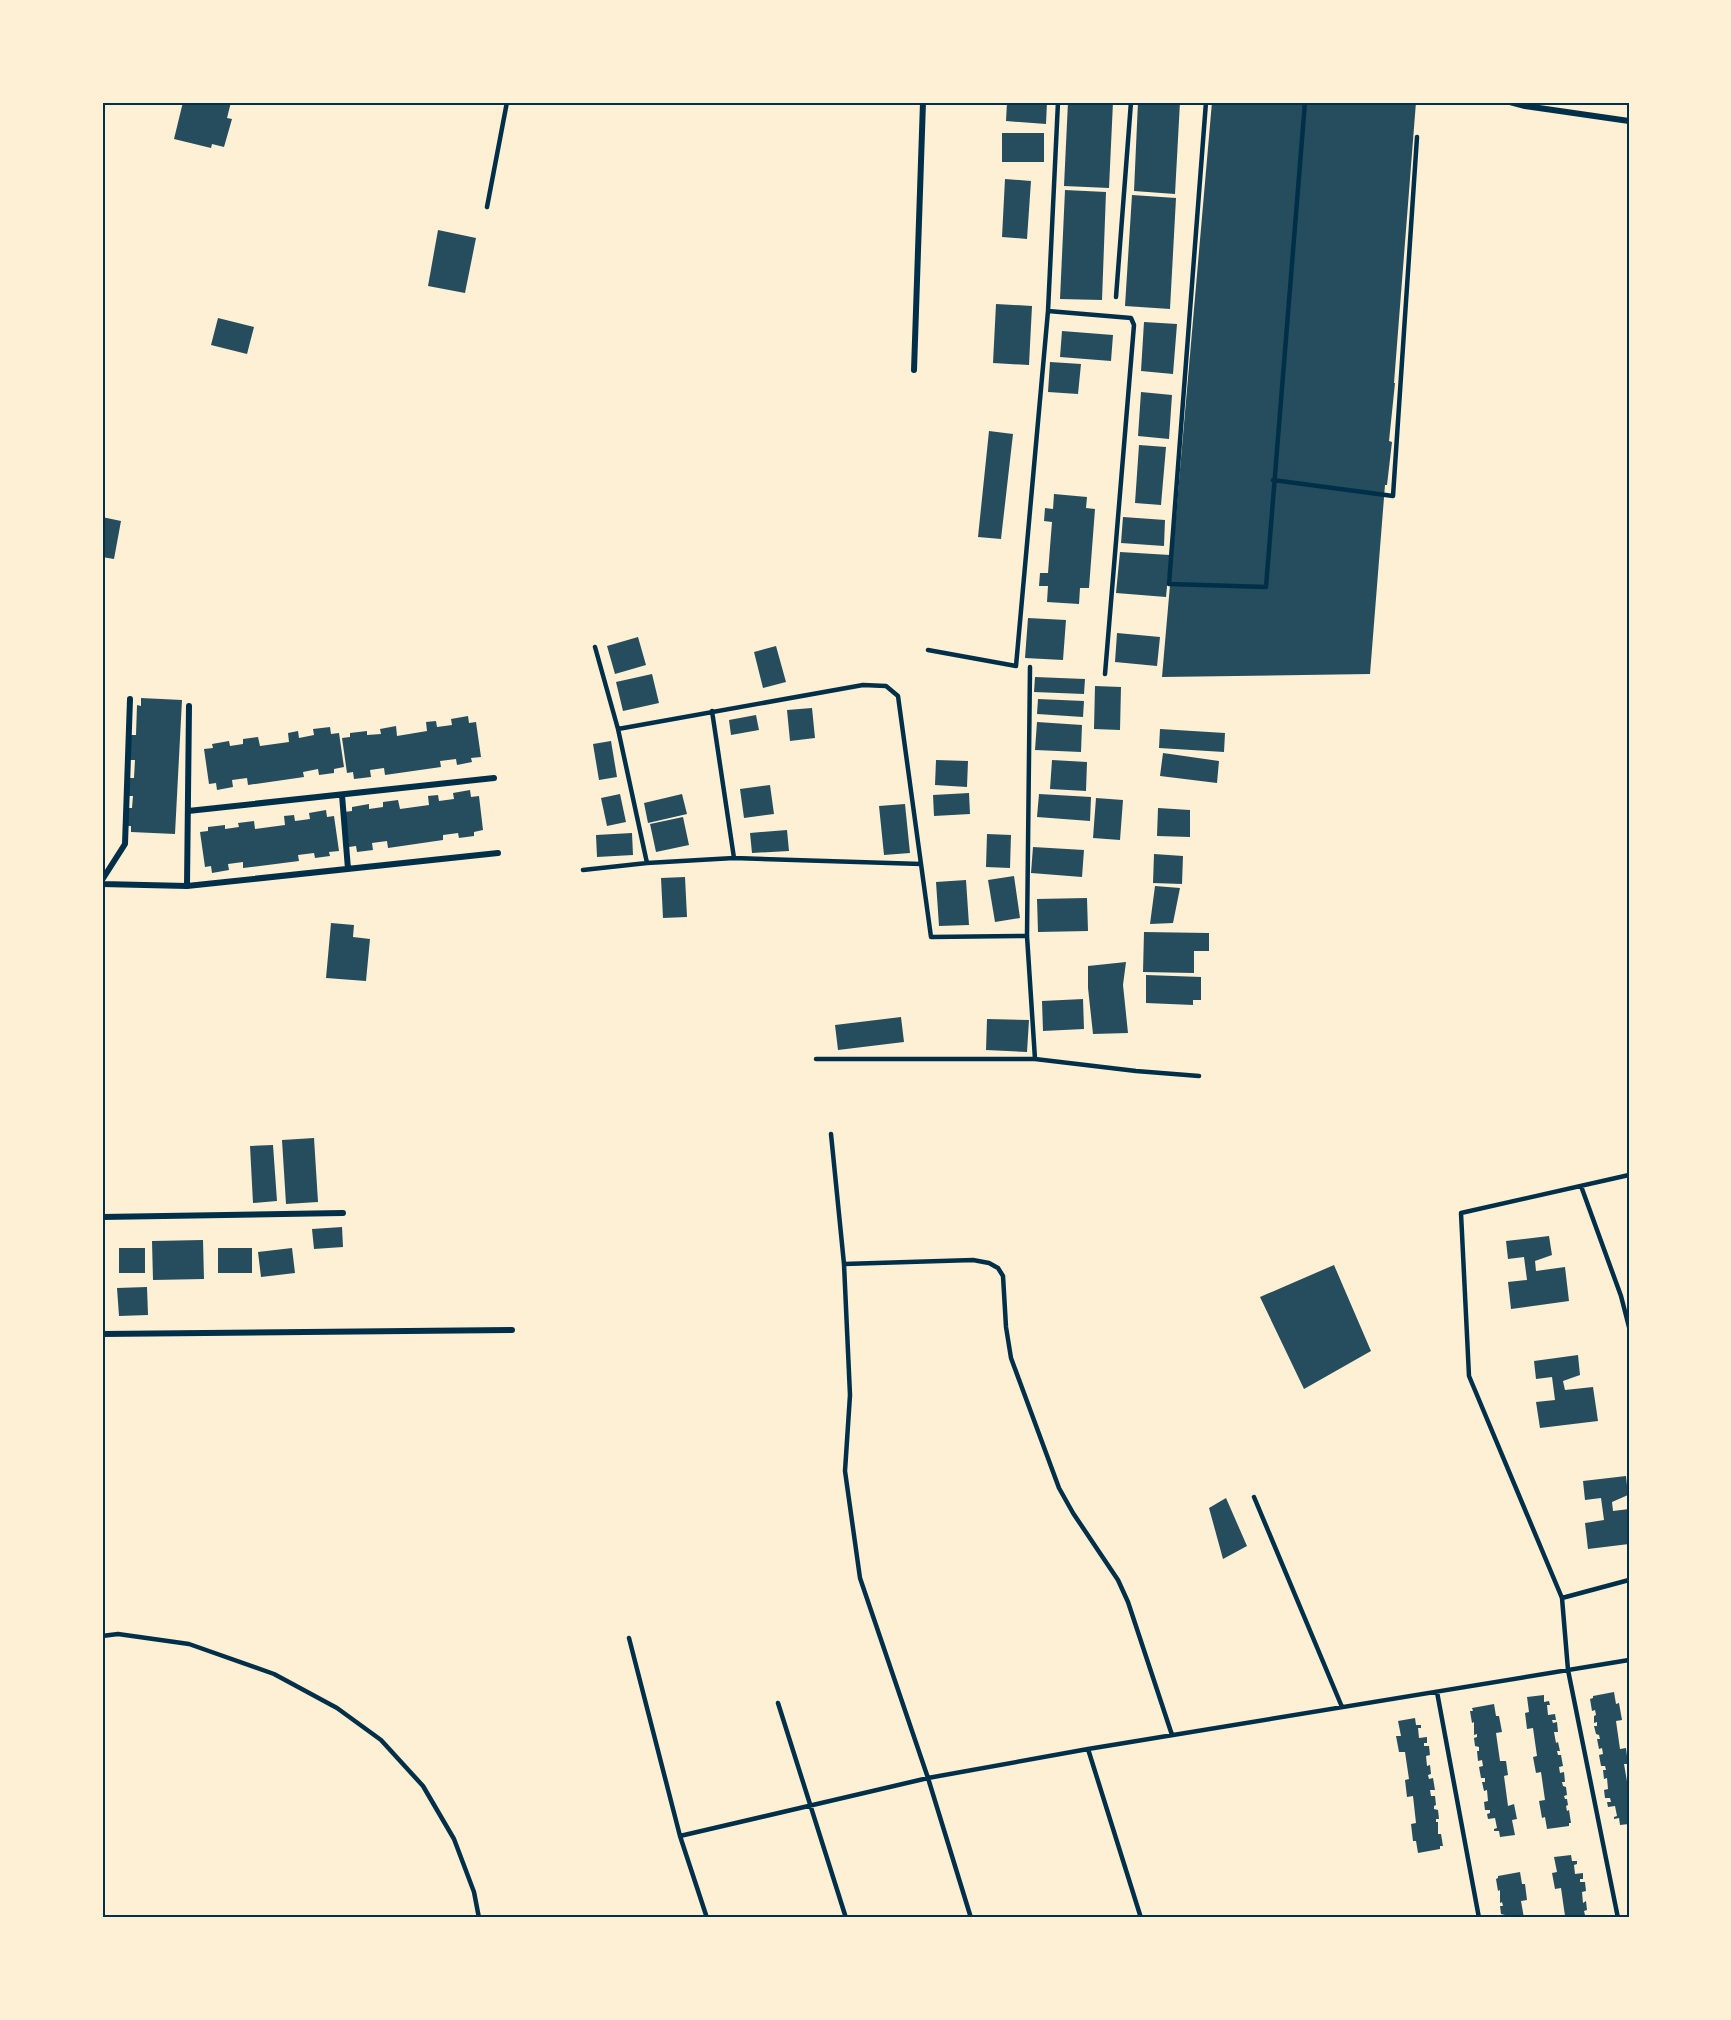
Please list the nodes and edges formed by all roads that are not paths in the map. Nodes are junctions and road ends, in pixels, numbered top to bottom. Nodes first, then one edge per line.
1 (507, 102) edge
2 (923, 102) edge
3 (1058, 102) edge
4 (1131, 102) edge
5 (1206, 102) edge
6 (1305, 102) edge
7 (1510, 102) edge
8 (1629, 121) edge
9 (1417, 137) dead end
10 (487, 207) dead end
11 (1116, 297) dead end
12 (1048, 311) junction
13 (914, 370) dead end
14 (1273, 480) junction
15 (595, 647) dead end
16 (928, 650) dead end
17 (1029, 667) dead end
18 (1105, 674) dead end
19 (130, 699) dead end
20 (189, 706) dead end
21 (712, 711) junction
22 (618, 729) junction
23 (494, 778) dead end
24 (342, 795) junction
25 (188, 811) junction
26 (498, 853) dead end
27 (734, 858) junction
28 (647, 863) junction
29 (921, 864) junction
30 (348, 869) junction
31 (583, 870) dead end
32 (102, 882) edge
33 (187, 886) junction
34 (1027, 936) junction
35 (816, 1059) dead end
36 (1035, 1059) junction
37 (1199, 1076) dead end
38 (831, 1134) dead end
39 (1629, 1175) edge
40 (1581, 1186) junction
41 (343, 1213) dead end
42 (102, 1217) edge
43 (844, 1264) junction
44 (1629, 1327) edge
45 (512, 1330) dead end
46 (102, 1334) edge
47 (1254, 1497) dead end
48 (1629, 1580) edge
49 (1562, 1598) junction
50 (102, 1636) edge
51 (629, 1638) dead end
52 (1629, 1660) edge
53 (1568, 1670) junction
54 (1437, 1692) junction
55 (778, 1703) dead end
56 (1342, 1707) junction
57 (1172, 1735) junction
58 (1088, 1749) junction
59 (928, 1778) junction
60 (812, 1805) junction
61 (680, 1836) junction
62 (479, 1918) edge
63 (707, 1918) edge
64 (846, 1918) edge
65 (971, 1918) edge
66 (1141, 1918) edge
67 (1479, 1918) edge
68 (1618, 1918) edge

1 - 10 lane
2 - 13 street
3 - 12 lane
4 - 11 lane
5 - 14 lane
6 - 14 lane
7 - 8 street
9 - 14 lane
12 - 16 lane
12 - 18 lane
15 - 22 lane
17 - 34 lane
19 - 32 street
20 - 25 street
21 - 22 lane
21 - 27 lane
21 - 29 lane
22 - 28 lane
23 - 24 street
24 - 25 street
24 - 30 street
25 - 33 street
26 - 30 street
27 - 28 lane
27 - 29 lane
28 - 31 lane
29 - 34 lane
30 - 33 street
32 - 33 street
34 - 36 lane
35 - 36 lane
36 - 37 lane
38 - 43 lane
39 - 40 lane
40 - 44 lane
40 - 49 lane
41 - 42 street
43 - 57 lane
43 - 59 lane
45 - 46 street
47 - 56 lane
48 - 49 lane
49 - 53 lane
50 - 62 lane
51 - 61 lane
52 - 53 lane
53 - 54 lane
53 - 68 lane
54 - 56 lane
54 - 67 lane
55 - 60 lane
56 - 57 lane
57 - 58 lane
58 - 59 lane
58 - 66 lane
59 - 60 lane
59 - 65 lane
60 - 61 lane
60 - 64 lane
61 - 63 lane

